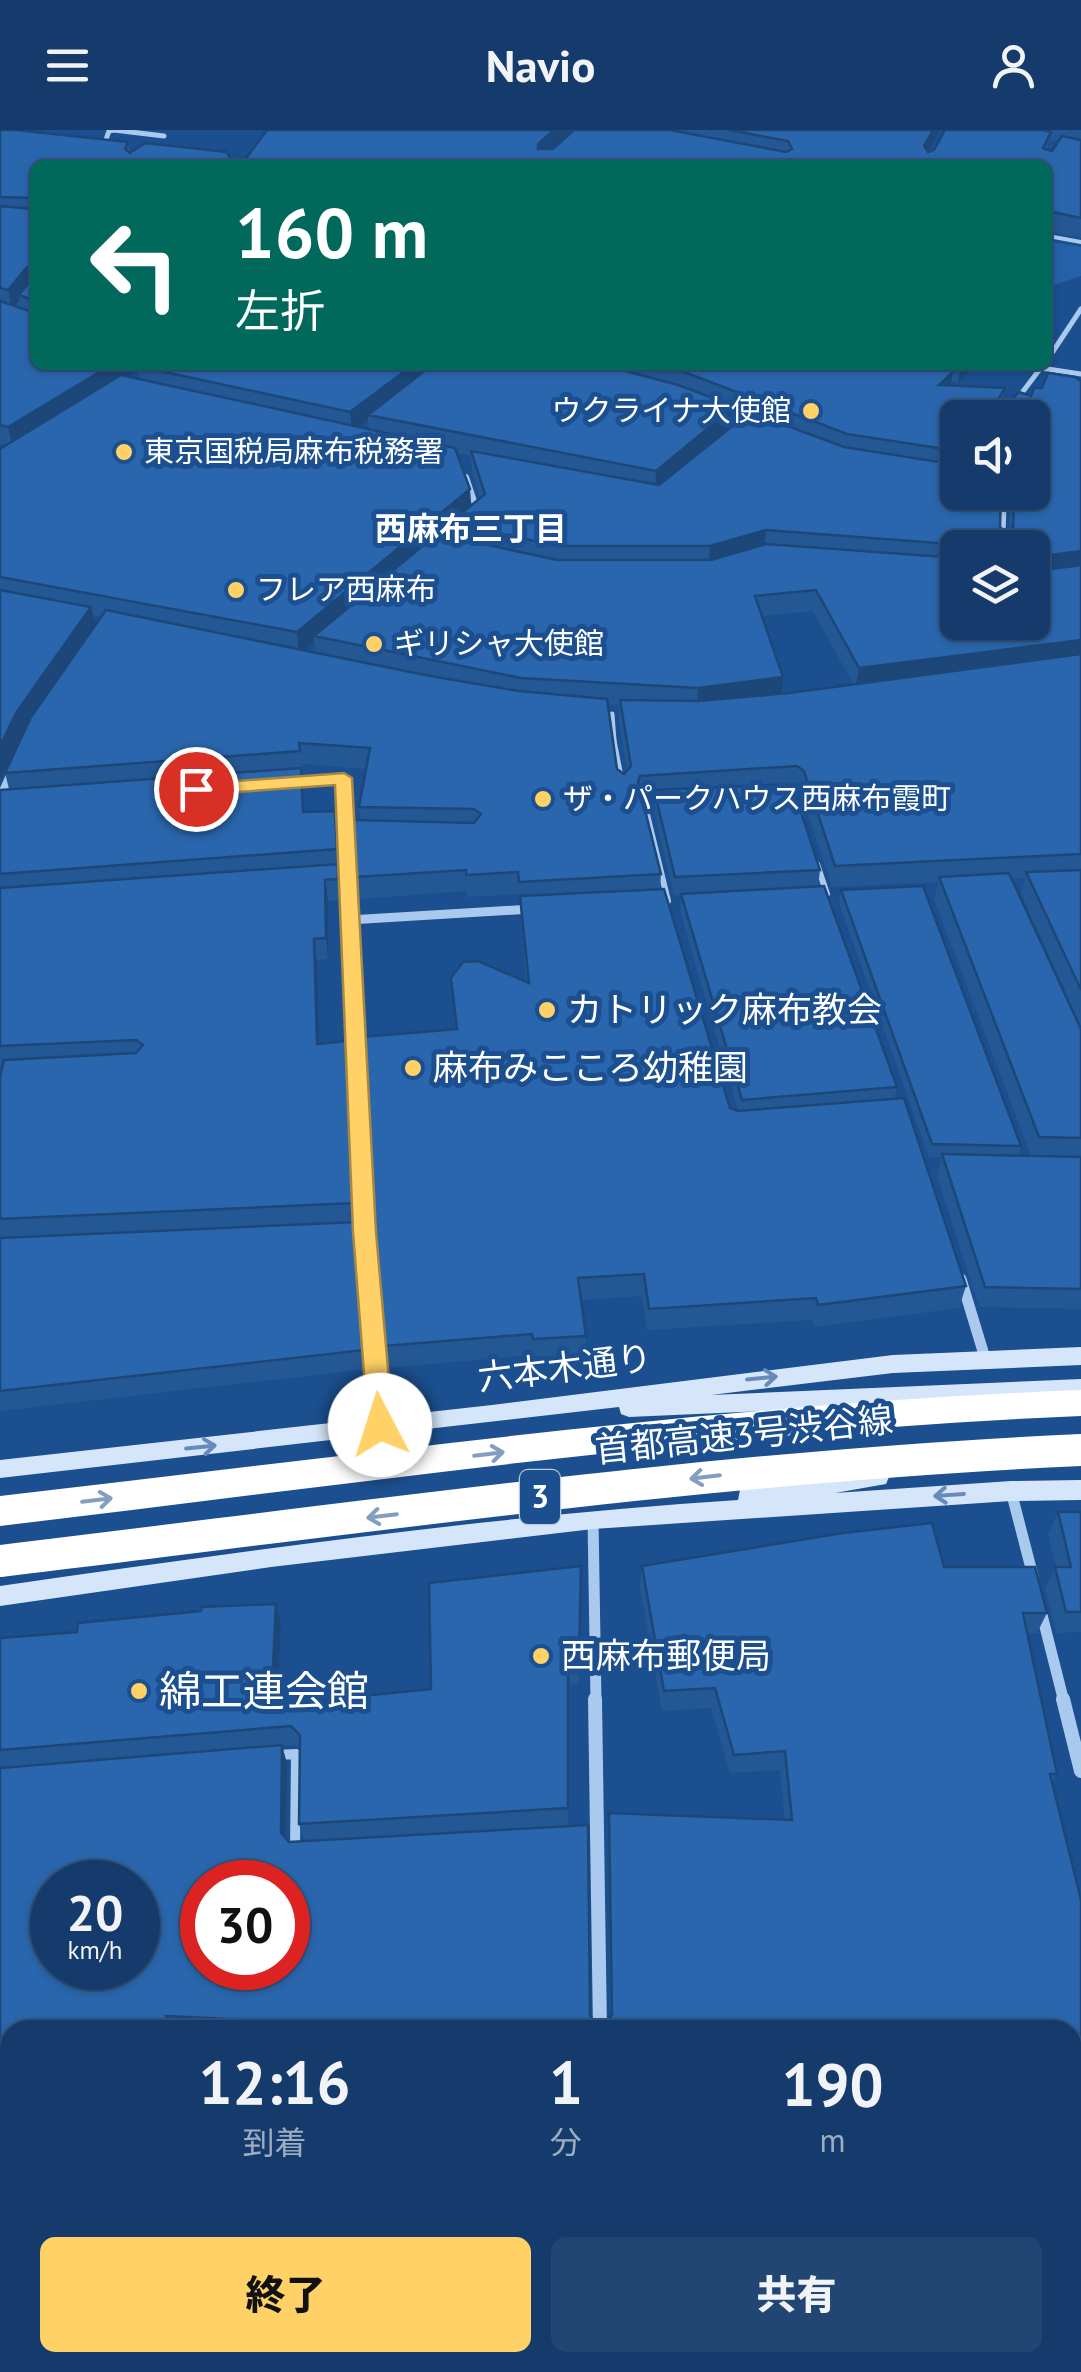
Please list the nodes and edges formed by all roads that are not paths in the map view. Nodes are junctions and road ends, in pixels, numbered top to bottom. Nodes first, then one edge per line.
1 (175, 130) edge
2 (164, 136) junction
3 (154, 146) edge
4 (106, 151) edge
5 (1052, 237) edge
6 (1081, 242) edge
7 (1081, 309) edge
8 (1052, 352) edge
9 (1052, 368) edge
10 (1039, 370) edge
11 (1047, 370) edge
12 (1081, 374) edge
13 (1066, 385) edge
14 (1016, 400) edge
15 (460, 463) edge
16 (464, 524) edge
17 (594, 712) edge
18 (612, 714) junction
19 (630, 714) edge
20 (16, 762) edge
21 (285, 783) edge
22 (623, 789) edge
23 (682, 800) edge
24 (0, 801) edge
25 (13, 803) edge
26 (346, 835) junction
27 (364, 835) edge
28 (816, 862) edge
29 (347, 877) junction
30 (328, 878) edge
31 (846, 894) edge
32 (807, 896) edge
33 (827, 896) junction
34 (688, 900) edge
35 (668, 901) junction
36 (648, 902) edge
37 (548, 908) edge
38 (834, 914) edge
39 (349, 920) junction
40 (673, 920) edge
41 (346, 1232) edge
42 (364, 1232) junction
43 (958, 1269) edge
44 (1081, 1356) edge
45 (985, 1358) junction
46 (1081, 1388) edge
47 (1081, 1403) edge
48 (492, 1414) junction
49 (380, 1425) junction
50 (1081, 1450) edge
51 (1081, 1463) edge
52 (0, 1469) edge
53 (1081, 1490) edge
54 (1011, 1491) junction
55 (0, 1511) edge
56 (593, 1520) junction
57 (271, 1557) junction
58 (0, 1559) edge
59 (1034, 1582) edge
60 (0, 1596) edge
61 (1038, 1601) edge
62 (256, 1757) edge
63 (1081, 1771) edge
64 (597, 1833) junction
65 (578, 1834) edge
66 (314, 1850) edge
67 (600, 2020) edge

1 - 2 street
2 - 3 street
2 - 4 street
5 - 6 lane
7 - 8 street
9 - 12 street
10 - 14 street
11 - 13 street
15 - 16 street
17 - 18 street
18 - 19 street
18 - 22 lane
20 - 24 street
21 - 26 street
23 - 35 lane
24 - 25 street
26 - 27 lane
26 - 29 street
28 - 33 lane
29 - 30 lane
29 - 39 street
31 - 33 street
32 - 33 street
33 - 38 street
34 - 35 street
35 - 36 street
35 - 40 street
37 - 39 street
39 - 42 street
41 - 42 street
42 - 49 street
43 - 45 street
44 - 45 main road, 六本木通り
48 -> 45 main road, 六本木通り
46 - 48 main road
55 -> 47 highway, 首都高速3号渋谷線 / 3
48 - 49 main road, 六本木通り
52 -> 49 main road, 六本木通り
50 -> 58 highway, 首都高速3号渋谷線 / 3, bridge
51 - 56 main road
53 - 54 main road
54 -> 56 main road
54 - 59 street
56 - 57 main road
56 - 64 street
57 - 58 main road
57 - 60 main road
61 - 63 street
62 - 66 lane
64 - 65 lane
64 - 67 street

